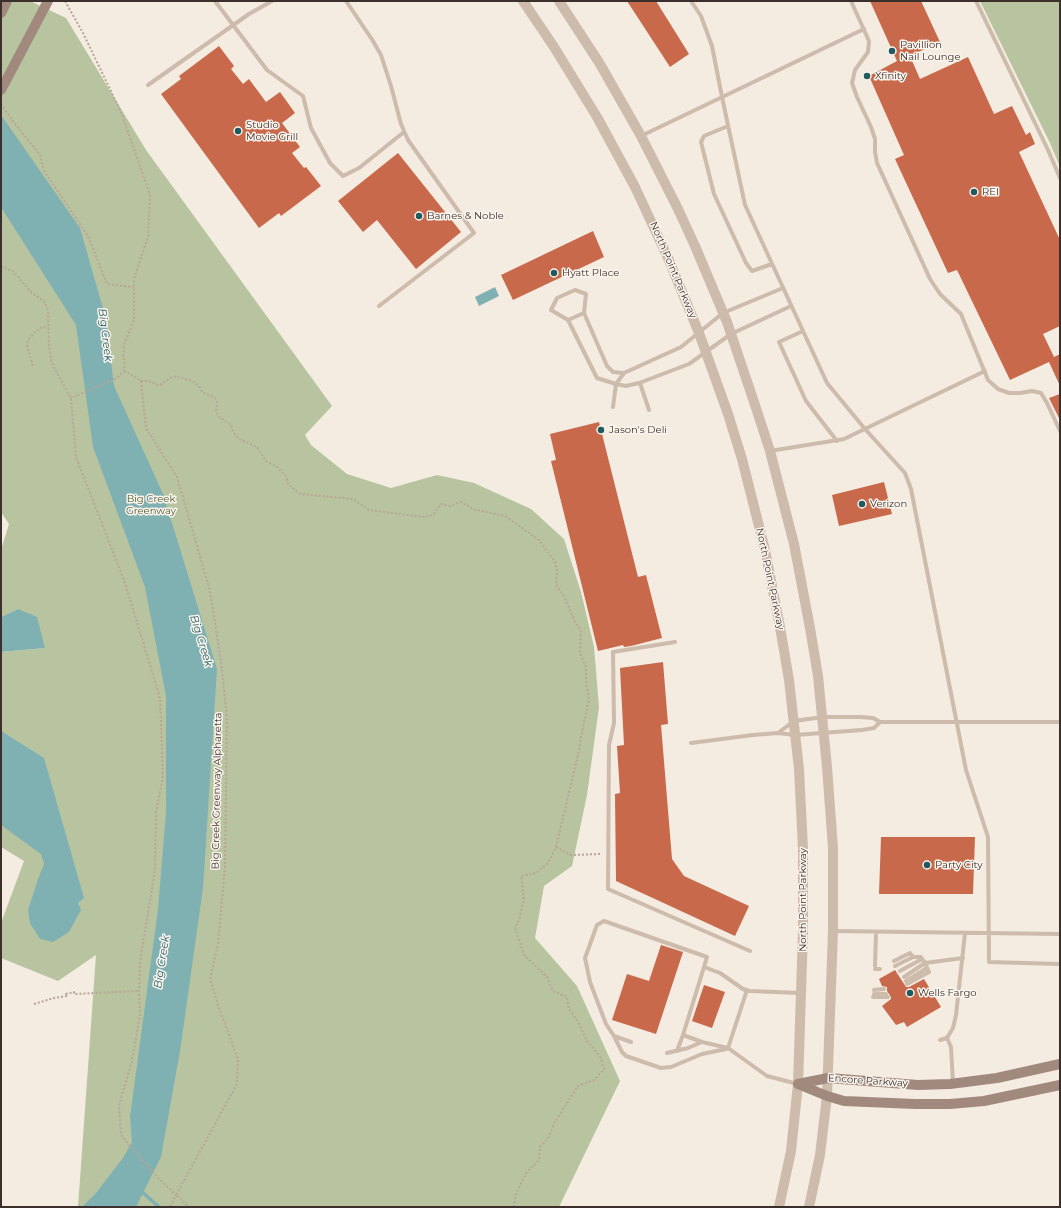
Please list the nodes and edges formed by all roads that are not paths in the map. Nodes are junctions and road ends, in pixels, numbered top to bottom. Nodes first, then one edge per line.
1 (7, 1) edge
2 (48, 1) edge
3 (215, 1) edge
4 (272, 1) edge
5 (346, 1) edge
6 (523, 1) edge
7 (559, 1) edge
8 (691, 1) edge
9 (851, 1) edge
10 (976, 1) edge
11 (1, 13) edge
12 (233, 25) junction
13 (864, 29) junction
14 (148, 85) dead end
15 (1, 90) edge
16 (722, 97) junction
17 (728, 126) junction
18 (404, 132) junction
19 (641, 136) junction
20 (1060, 178) edge
21 (772, 264) junction
22 (784, 288) junction
23 (379, 306) dead end
24 (791, 306) junction
25 (584, 313) junction
26 (723, 314) junction
27 (568, 320) junction
28 (803, 331) junction
29 (700, 333) junction
30 (731, 334) junction
31 (706, 352) junction
32 (985, 371) junction
33 (624, 373) junction
34 (640, 383) junction
35 (616, 384) junction
36 (613, 407) dead end
37 (649, 410) dead end
38 (865, 429) junction
39 (1060, 431) edge
40 (837, 440) junction
41 (770, 451) junction
42 (675, 642) dead end
43 (823, 717) junction
44 (794, 721) junction
45 (958, 721) junction
46 (880, 722) junction
47 (1060, 722) edge
48 (778, 733) junction
49 (824, 734) junction
50 (795, 735) junction
51 (691, 743) dead end
52 (832, 931) junction
53 (876, 932) junction
54 (965, 933) junction
55 (988, 933) junction
56 (1060, 934) edge
57 (750, 951) dead end
58 (913, 957) junction
59 (963, 958) junction
60 (922, 959) junction
61 (894, 961) dead end
62 (1060, 964) edge
63 (895, 966) dead end
64 (704, 967) junction
65 (927, 967) junction
66 (880, 969) dead end
67 (900, 972) dead end
68 (747, 990) junction
69 (801, 993) junction
70 (880, 998) joint
71 (683, 1035) junction
72 (614, 1036) junction
73 (947, 1038) junction
74 (940, 1040) dead end
75 (631, 1042) dead end
76 (702, 1042) junction
77 (728, 1048) junction
78 (677, 1050) junction
79 (667, 1053) dead end
80 (1060, 1064) edge
81 (828, 1078) junction
82 (798, 1084) junction
83 (953, 1084) junction
84 (1060, 1085) edge
85 (827, 1096) junction
86 (779, 1207) edge
87 (809, 1207) edge

1 - 11 main road
2 - 15 main road
3 - 12 lane
4 - 12 lane
5 - 18 lane
6 - 29 street, North Point Parkway
7 - 19 street
8 - 16 lane
9 - 13 lane
10 - 20 lane
12 - 14 lane
12 - 18 lane
13 - 16 lane
13 - 32 lane
16 - 17 lane
16 - 19 lane
17 - 21 lane
17 - 21 lane
18 - 23 lane
19 - 26 street
21 - 22 lane
22 - 24 lane
22 - 26 lane
24 - 28 lane
24 - 30 lane
25 - 27 lane
25 - 27 lane
25 - 33 lane
26 - 29 lane
26 - 30 street
27 - 35 lane
28 - 38 lane
28 - 40 lane
29 - 31 street, North Point Parkway
29 - 33 lane
30 - 31 lane
30 - 41 street
31 - 34 lane
31 - 44 street, North Point Parkway
32 - 38 lane
32 - 39 lane
33 - 35 lane
34 - 35 lane
34 - 37 lane
35 - 36 lane
38 - 40 lane
38 - 45 lane
40 - 41 lane
41 - 43 street
42 - 57 lane
43 - 44 lane
43 - 46 lane
43 - 49 street
44 - 48 lane
44 - 50 street, North Point Parkway
45 - 46 lane
45 - 47 lane
45 - 55 lane
46 - 49 lane
48 - 50 lane
48 - 51 lane
49 - 50 lane
49 - 52 street
50 - 69 street, North Point Parkway
52 - 53 lane
52 - 81 street
53 - 54 lane
53 - 66 lane
54 - 55 lane
54 - 59 lane
55 - 56 lane
55 - 62 lane
58 - 60 lane
58 - 61 lane
58 - 63 lane
59 - 65 lane
59 - 73 lane
60 - 65 lane
60 - 67 lane
64 - 68 lane
64 - 71 lane
64 - 72 lane
65 - 65 lane
68 - 69 lane
68 - 77 lane
69 - 82 street, North Point Parkway
70 - 70 lane
71 - 76 lane
71 - 78 lane
72 - 75 lane
72 - 77 lane
73 - 74 lane
73 - 83 lane
76 - 77 lane
76 - 78 lane
77 - 82 lane
78 - 79 lane
80 - 83 main road, Encore Parkway
81 - 82 main road, Encore Parkway
81 - 83 main road, Encore Parkway
81 - 85 street
82 - 85 main road, Encore Parkway
82 - 86 street, North Point Parkway
84 - 85 main road, Encore Parkway
85 - 87 street

